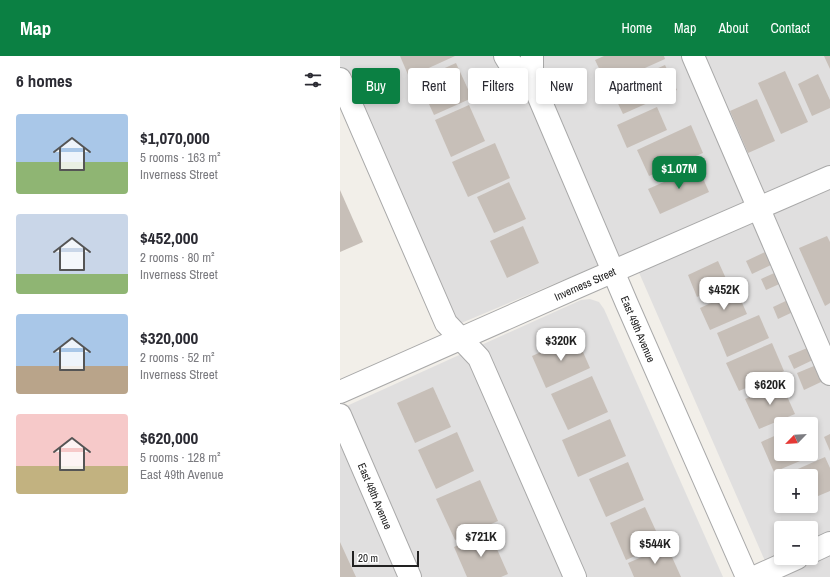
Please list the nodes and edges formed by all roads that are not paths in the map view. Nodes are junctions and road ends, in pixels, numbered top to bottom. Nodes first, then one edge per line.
1 (505, 56) edge
2 (532, 56) edge
3 (693, 56) edge
4 (340, 79) edge
5 (532, 81) junction
6 (830, 177) edge
7 (758, 209) junction
8 (613, 271) junction
9 (461, 338) junction
10 (829, 367) edge
11 (340, 392) edge
12 (340, 415) edge
13 (830, 543) edge
14 (818, 549) edge
15 (782, 565) edge
16 (410, 577) edge
17 (575, 577) edge
18 (747, 577) edge
19 (755, 577) edge

1 - 5 street, East 49th Avenue
2 - 5 street, East 49th Avenue
3 - 7 street
4 - 9 street
5 - 8 street, East 49th Avenue
6 - 7 street, Inverness Street
7 - 8 street, Inverness Street
7 - 10 street
8 - 9 street, Inverness Street
8 - 18 street, East 49th Avenue
9 - 11 street, Inverness Street
9 - 17 street
12 - 16 street, East 48th Avenue
13 - 14 street
15 - 19 street

